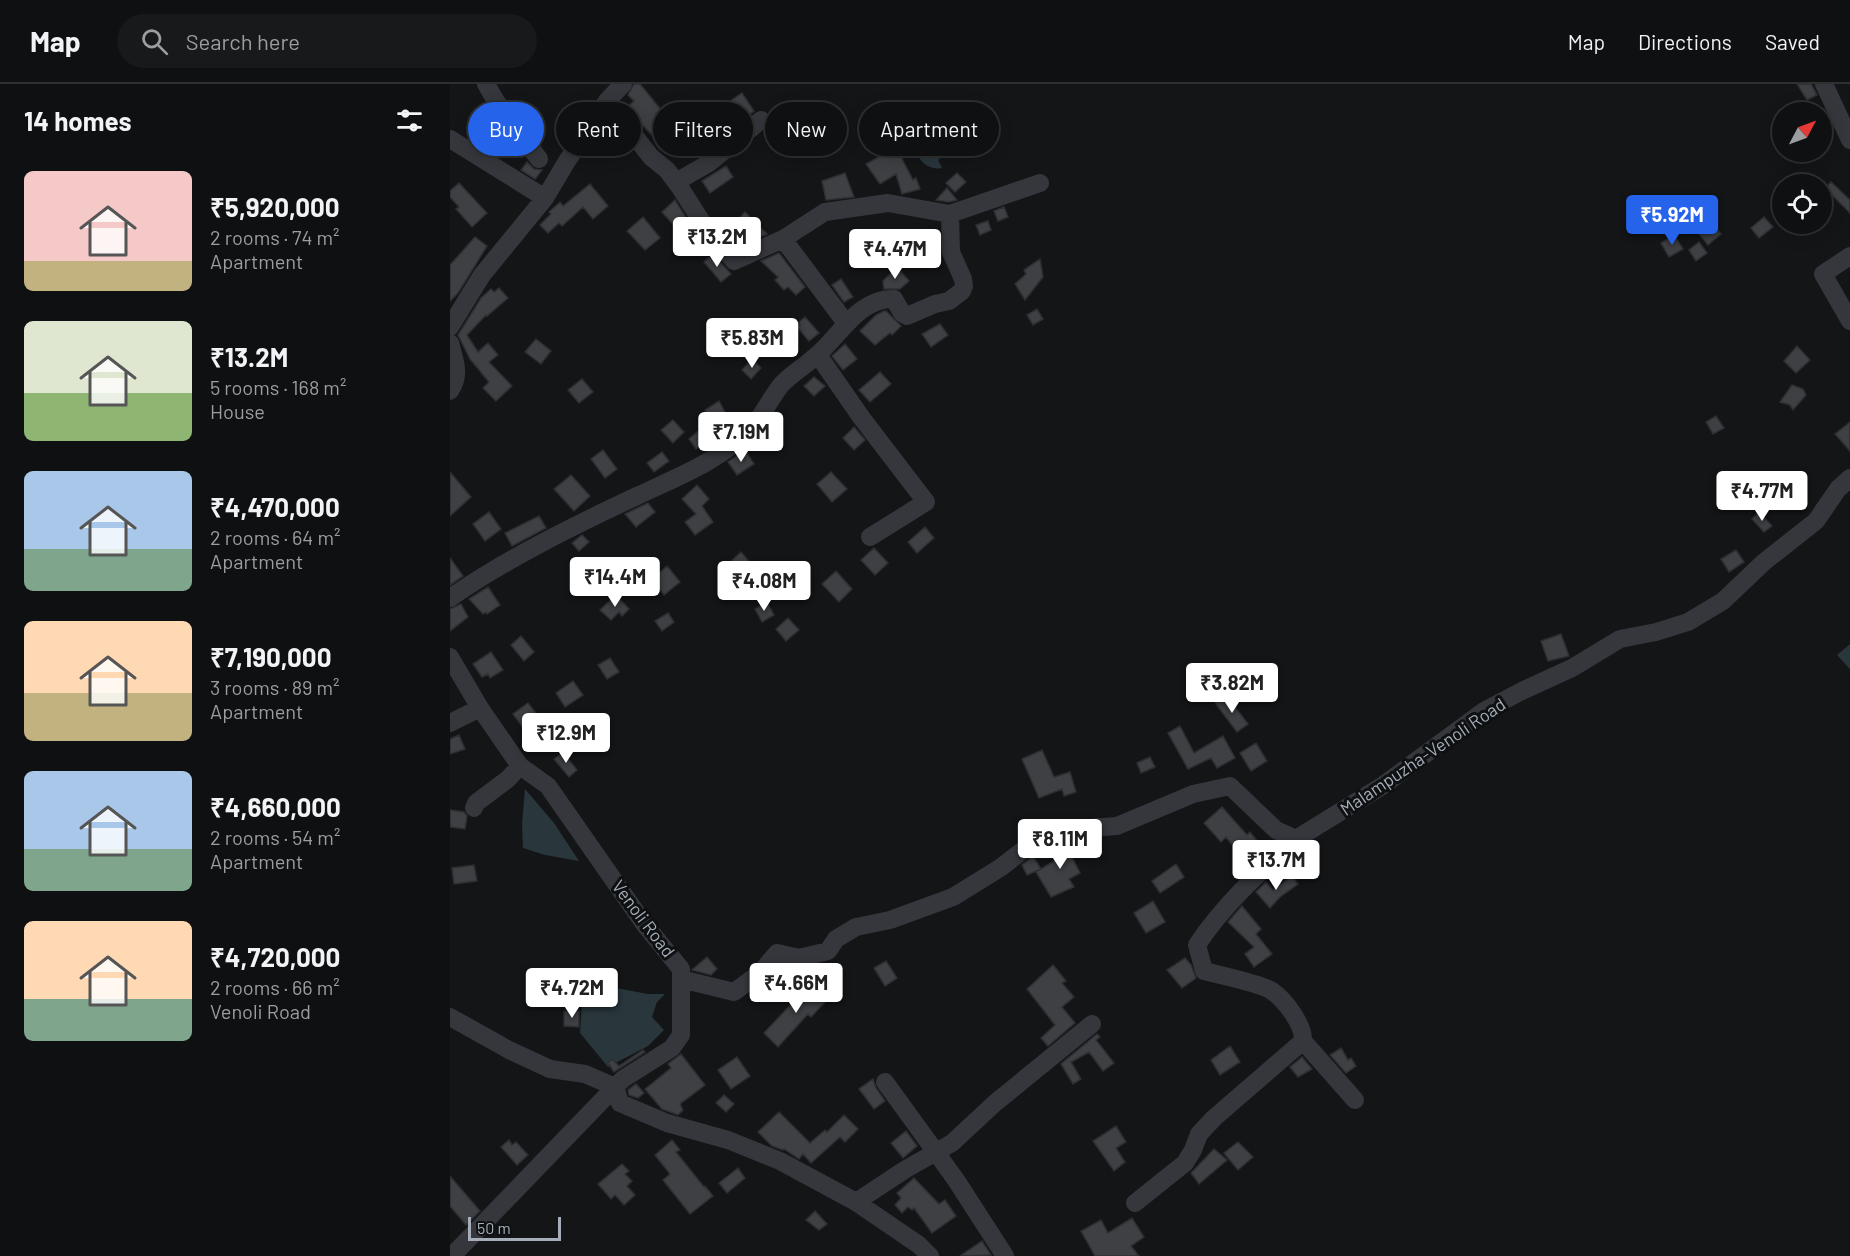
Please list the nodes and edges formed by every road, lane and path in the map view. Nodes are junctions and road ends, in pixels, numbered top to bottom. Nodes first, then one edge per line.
1 (486, 84) edge
2 (623, 84) edge
3 (1824, 84) edge
4 (607, 101) junction
5 (761, 120) dead end
6 (450, 139) edge
7 (1850, 140) edge
8 (539, 159) dead end
9 (1040, 183) dead end
10 (679, 186) junction
11 (545, 198) junction
12 (950, 214) junction
13 (783, 239) junction
14 (1850, 256) edge
15 (1850, 321) edge
16 (846, 323) junction
17 (450, 327) edge
18 (450, 343) edge
19 (818, 355) junction
20 (450, 391) edge
21 (1850, 478) edge
22 (870, 537) dead end
23 (450, 598) edge
24 (450, 657) edge
25 (480, 708) junction
26 (450, 723) edge
27 (520, 766) junction
28 (474, 808) dead end
29 (1296, 839) junction
30 (681, 979) junction
31 (450, 1017) edge
32 (1092, 1024) dead end
33 (1303, 1041) junction
34 (885, 1082) dead end
35 (615, 1088) junction
36 (1355, 1100) dead end
37 (936, 1152) junction
38 (856, 1202) junction
39 (1135, 1203) dead end
40 (452, 1256) edge
41 (930, 1256) edge
42 (1005, 1256) edge

1 - 8 street
2 - 4 street
3 - 7 street
4 - 10 street
4 - 11 street
5 - 10 street
6 - 11 street
9 - 12 street
10 - 13 street
11 - 17 street
12 - 13 street
12 - 16 street
13 - 16 street
14 - 15 street
16 - 19 street
18 - 20 street
19 - 22 street
19 - 23 street
21 - 29 street, Malampuzha-Venoli Road
24 - 25 street, Venoli Road
25 - 26 street
25 - 27 street, Venoli Road
27 - 28 street
27 - 30 street, Venoli Road
29 - 30 street
29 - 33 street, Malampuzha-Venoli Road
30 - 35 street, Venoli Road
31 - 35 street
32 - 37 street
33 - 36 street
33 - 39 street
34 - 37 street
35 - 38 street
35 - 40 street, Venoli Road
37 - 38 street
37 - 42 street
38 - 41 street

